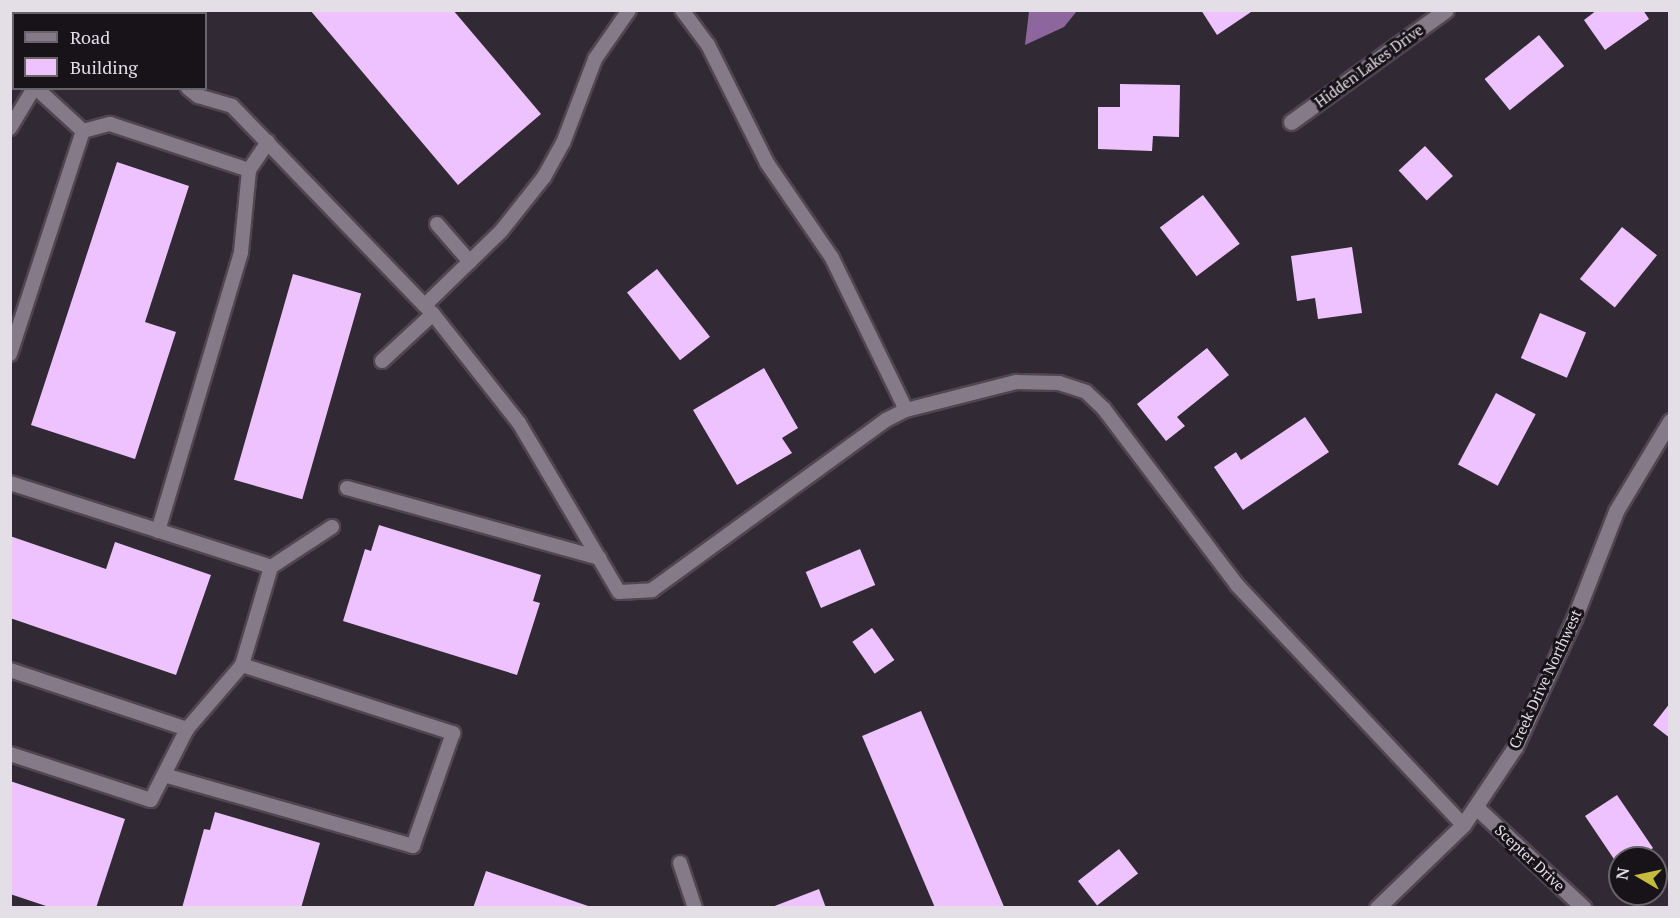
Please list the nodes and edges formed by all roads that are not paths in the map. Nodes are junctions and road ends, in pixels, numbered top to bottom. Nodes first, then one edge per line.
1 (629, 10) edge
2 (682, 10) edge
3 (1446, 10) edge
4 (34, 90) edge
5 (37, 90) edge
6 (190, 90) edge
7 (1291, 122) dead end
8 (10, 128) edge
9 (83, 131) junction
10 (268, 142) junction
11 (249, 170) junction
12 (437, 224) dead end
13 (470, 262) junction
14 (429, 310) junction
15 (10, 354) edge
16 (382, 361) dead end
17 (906, 410) junction
18 (1670, 421) edge
19 (10, 483) edge
20 (347, 488) dead end
21 (332, 527) dead end
22 (158, 531) junction
23 (598, 558) junction
24 (272, 567) junction
25 (242, 665) junction
26 (10, 670) edge
27 (187, 729) junction
28 (10, 754) edge
29 (164, 775) junction
30 (1477, 808) junction
31 (1462, 825) junction
32 (680, 862) dead end
33 (695, 908) edge
34 (1377, 908) edge
35 (1584, 908) edge

1 - 13 lane
2 - 17 lane
3 - 7 street, Hidden Lakes Drive
4 - 8 lane
5 - 9 lane
6 - 10 lane
9 - 11 lane
9 - 15 lane
10 - 11 lane
10 - 14 lane
11 - 22 lane
12 - 13 lane
13 - 14 lane
14 - 16 lane
14 - 23 lane
17 - 23 lane
17 - 31 lane
18 - 30 street, Creek Drive Northwest
19 - 22 lane
20 - 23 lane
21 - 24 lane
22 - 24 lane
24 - 25 lane
25 - 27 lane
25 - 29 lane
26 - 27 lane
27 - 29 lane
28 - 29 lane
30 - 31 street, Creek Drive Northwest
30 - 35 street, Scepter Drive
31 - 34 street, Creek Drive Northwest
32 - 33 lane

